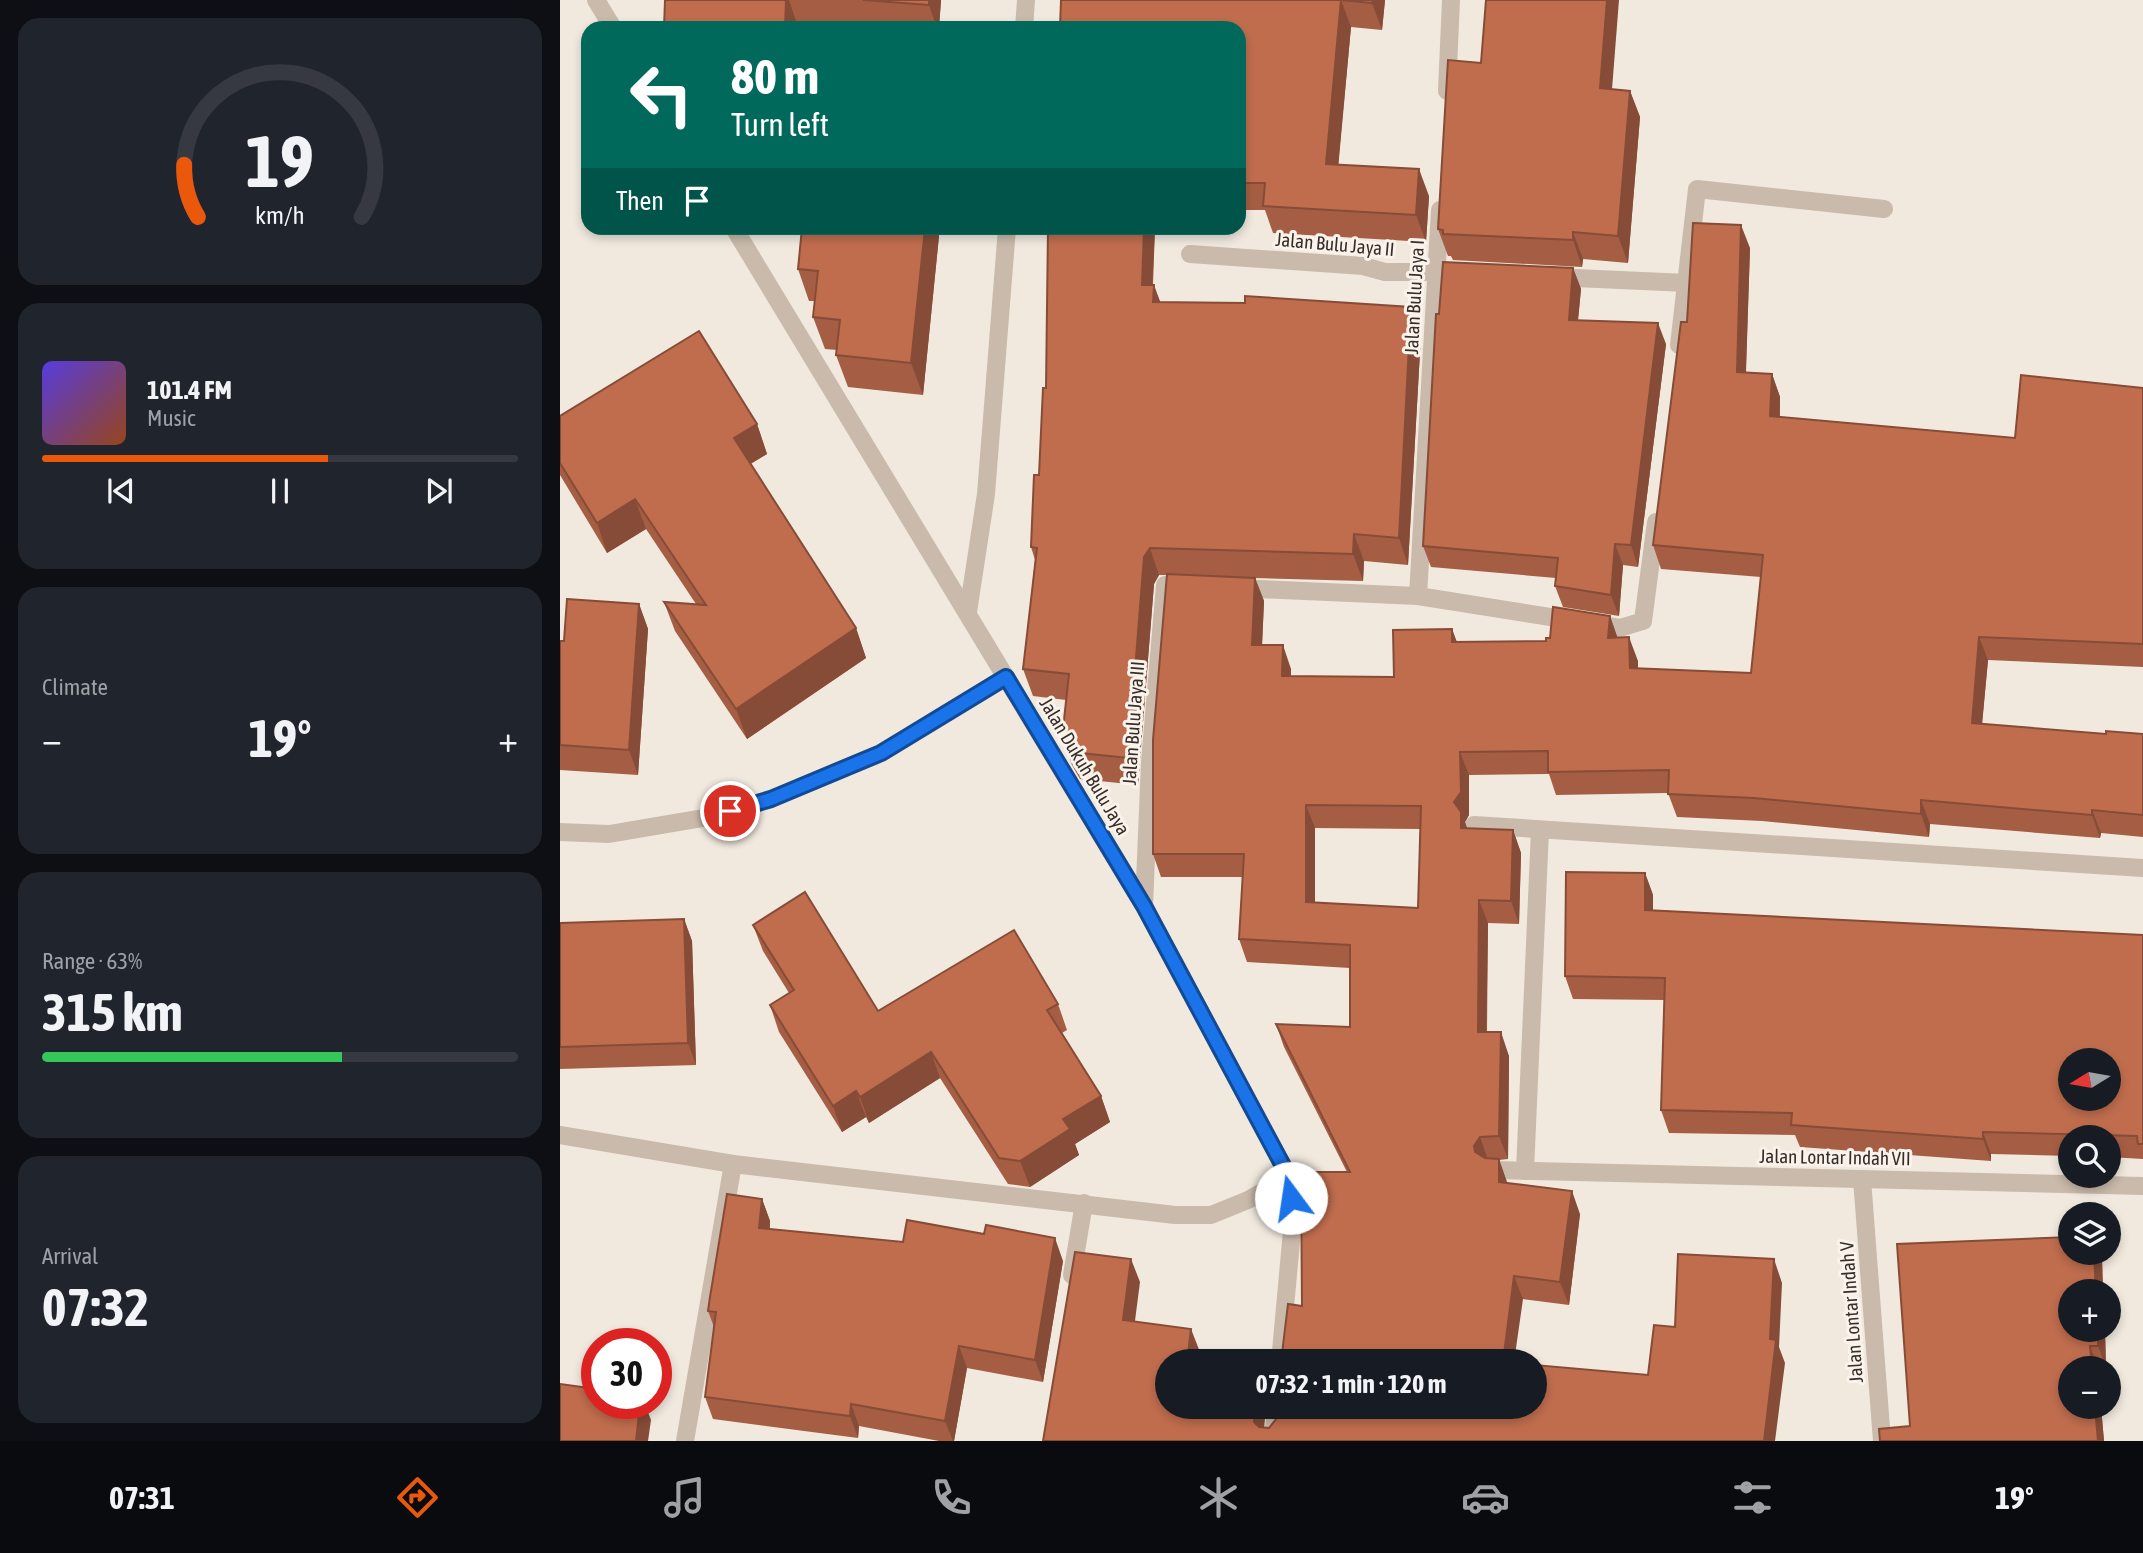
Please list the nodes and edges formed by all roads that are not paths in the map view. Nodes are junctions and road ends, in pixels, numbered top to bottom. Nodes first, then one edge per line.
1 (596, 0) edge
2 (1026, 0) edge
3 (1451, 0) edge
4 (609, 21) edge
5 (1024, 21) edge
6 (1446, 108) edge
7 (1441, 190) edge
8 (1884, 209) dead end
9 (738, 235) edge
10 (1006, 235) edge
11 (1190, 254) dead end
12 (1437, 271) junction
13 (1465, 272) edge
14 (1534, 276) edge
15 (1686, 283) junction
16 (1676, 364) edge
17 (1659, 499) edge
18 (1418, 596) junction
19 (968, 612) junction
20 (1006, 677) junction
21 (1474, 825) edge
22 (1540, 830) junction
23 (560, 832) edge
24 (2143, 868) edge
25 (1144, 906) junction
26 (560, 1135) edge
27 (733, 1164) junction
28 (1494, 1170) edge
29 (1525, 1171) junction
30 (1289, 1177) junction
31 (1862, 1179) junction
32 (2143, 1186) edge
33 (1084, 1203) junction
34 (1069, 1295) edge
35 (1281, 1349) edge
36 (1275, 1419) edge
37 (685, 1441) edge
38 (1273, 1441) edge
39 (1882, 1441) edge

1 - 4 street
2 - 5 street
3 - 6 street
7 - 12 street, Jalan Bulu Jaya I
8 - 15 street
9 - 19 street, Jalan Dukuh Bulu Jaya
10 - 19 street
11 - 12 street, Jalan Bulu Jaya II
12 - 13 street, Jalan Bulu Jaya II
12 - 18 street, Jalan Bulu Jaya I
14 - 15 street
15 - 16 street
17 - 18 street
18 - 25 street, Jalan Bulu Jaya III
19 - 20 street, Jalan Dukuh Bulu Jaya
20 - 23 street
20 - 25 street, Jalan Dukuh Bulu Jaya
21 - 22 street
22 - 24 street
22 - 29 street
25 - 30 street, Jalan Dukuh Bulu Jaya
26 - 27 street
27 - 33 street
27 - 37 street
28 - 29 street, Jalan Lontar Indah VII
29 - 31 street, Jalan Lontar Indah VII
30 - 33 street
30 - 35 street, Jalan Dukuh Bulu Jaya
31 - 32 street, Jalan Lontar Indah VII
31 - 39 street, Jalan Lontar Indah V
33 - 34 street
36 - 38 street

